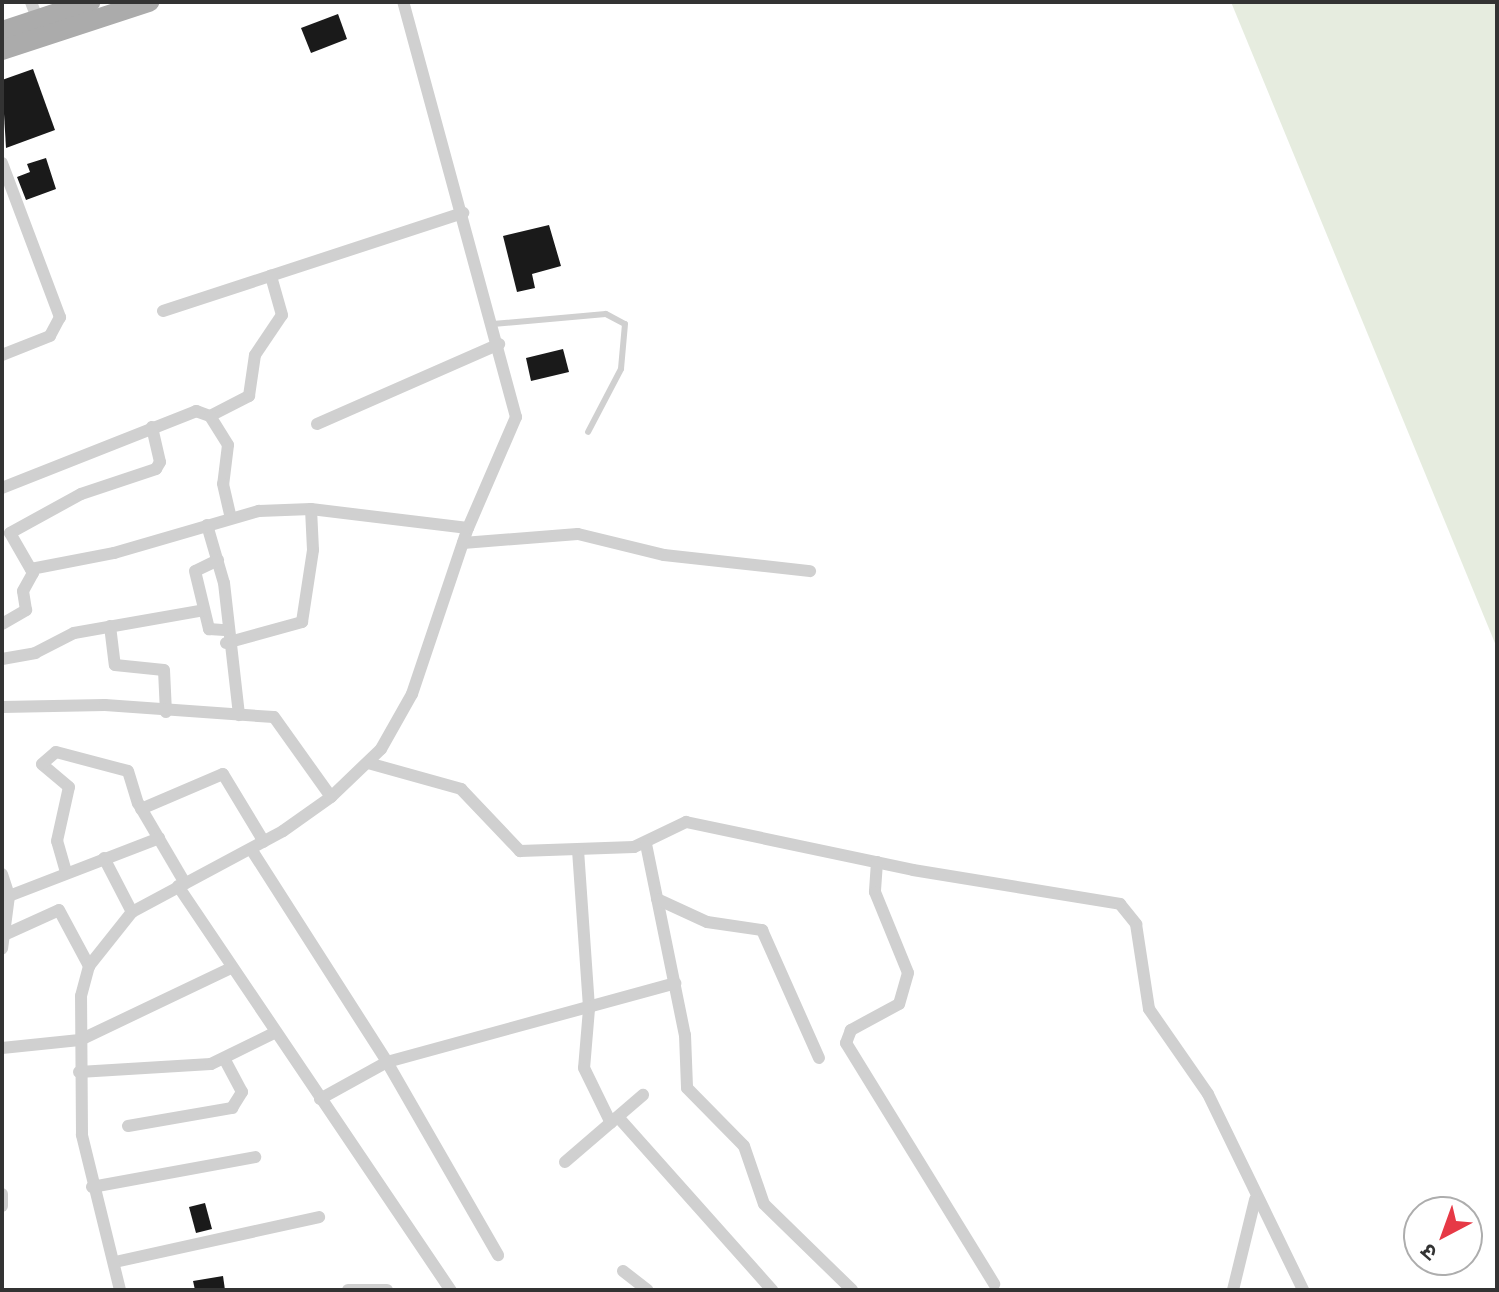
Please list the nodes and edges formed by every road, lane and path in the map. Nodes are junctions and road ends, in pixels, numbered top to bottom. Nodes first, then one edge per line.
1 (90, 2) edge
2 (149, 2) edge
3 (403, 2) edge
4 (34, 10) edge
5 (73, 18) junction
6 (2, 31) edge
7 (2, 50) edge
8 (2, 163) edge
9 (463, 213) junction
10 (271, 276) junction
11 (163, 311) dead end
12 (493, 324) junction
13 (499, 344) junction
14 (2, 355) edge
15 (210, 416) junction
16 (317, 424) dead end
17 (152, 427) junction
18 (588, 432) dead end
19 (2, 488) edge
20 (311, 509) junction
21 (230, 515) junction
22 (207, 525) junction
23 (468, 528) junction
24 (463, 543) junction
25 (218, 560) junction
26 (31, 569) junction
27 (810, 571) dead end
28 (204, 610) junction
29 (2, 624) edge
30 (110, 626) junction
31 (225, 636) junction
32 (2, 659) edge
33 (2, 707) edge
34 (166, 712) junction
35 (239, 715) junction
36 (368, 763) junction
37 (331, 797) junction
38 (141, 809) junction
39 (159, 838) junction
40 (264, 842) junction
41 (646, 844) junction
42 (251, 849) junction
43 (578, 850) junction
44 (104, 858) junction
45 (877, 862) junction
46 (66, 872) junction
47 (2, 874) edge
48 (182, 884) junction
49 (657, 899) junction
50 (6, 900) edge
51 (132, 912) junction
52 (3, 942) edge
53 (89, 966) junction
54 (231, 968) junction
55 (675, 983) junction
56 (589, 1009) junction
57 (274, 1033) junction
58 (80, 1040) junction
59 (2, 1048) edge
60 (819, 1058) dead end
61 (225, 1060) junction
62 (387, 1062) junction
63 (79, 1072) junction
64 (643, 1095) dead end
65 (320, 1099) junction
66 (614, 1120) junction
67 (128, 1126) dead end
68 (255, 1157) dead end
69 (565, 1162) dead end
70 (92, 1187) junction
71 (2, 1194) edge
72 (1255, 1200) junction
73 (2, 1206) edge
74 (319, 1217) dead end
75 (498, 1255) dead end
76 (115, 1262) junction
77 (623, 1271) dead end
78 (994, 1284) dead end
79 (120, 1290) edge
80 (348, 1290) edge
81 (387, 1290) edge
82 (451, 1290) edge
83 (647, 1290) edge
84 (772, 1290) edge
85 (852, 1290) edge
86 (1233, 1290) edge
87 (1303, 1290) edge

1 - 5 main road
2 - 5 main road
3 - 9 street
4 - 5 main road
4 - 6 main road
5 - 7 main road
8 - 14 street
9 - 10 street
9 - 12 street
10 - 11 street
10 - 15 street
12 - 13 street
12 - 18 lane
13 - 16 street
13 - 23 street
15 - 17 street
15 - 21 street
17 - 19 street
17 - 26 street
20 - 21 street
20 - 23 street
20 - 31 street
21 - 22 street
22 - 25 street
22 - 26 street
23 - 24 street
24 - 27 street
24 - 36 street
25 - 28 street
25 - 31 street
26 - 29 street
28 - 30 street
28 - 31 street
30 - 32 street
30 - 34 street
31 - 35 street
33 - 34 street
34 - 35 street
35 - 37 street
36 - 37 street
36 - 43 street
37 - 40 street
38 - 39 street
38 - 40 street
38 - 46 street
39 - 44 street
39 - 48 street
40 - 42 street
41 - 43 street
41 - 45 street
41 - 49 street
42 - 48 street
42 - 62 street
43 - 56 street
44 - 46 street
44 - 51 street
45 - 72 street
45 - 78 street
46 - 50 street
47 - 50 street
48 - 51 street
48 - 54 street
49 - 55 street
49 - 60 street
50 - 52 street
51 - 53 street
52 - 53 street
53 - 58 street
54 - 57 street
54 - 58 street
55 - 56 street
55 - 85 street
56 - 62 street
56 - 66 street
57 - 61 street
57 - 65 street
58 - 59 street
58 - 63 street
61 - 63 street
61 - 67 street
62 - 65 street
62 - 75 street
63 - 70 street
64 - 66 street
65 - 82 street
66 - 69 street
66 - 84 street
68 - 70 street
70 - 76 street
71 - 73 street
72 - 86 street
72 - 87 street
74 - 76 street
76 - 79 street
77 - 83 street
80 - 81 street

